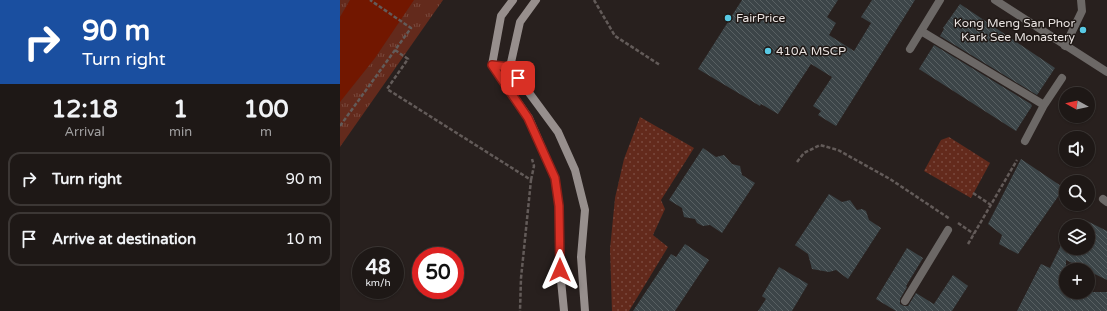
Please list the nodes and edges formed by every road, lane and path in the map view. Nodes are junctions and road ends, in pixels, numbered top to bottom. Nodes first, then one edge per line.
1 (370, 0) edge
2 (513, 0) edge
3 (536, 0) edge
4 (594, 0) edge
5 (940, 0) edge
6 (994, 0) edge
7 (1081, 0) edge
8 (921, 31) junction
9 (1065, 46) junction
10 (910, 49) dead end
11 (395, 50) junction
12 (492, 65) junction
13 (660, 65) dead end
14 (510, 67) junction
15 (1107, 72) edge
16 (1062, 78) dead end
17 (1044, 105) junction
18 (340, 126) edge
19 (1025, 141) dead end
20 (1017, 160) dead end
21 (797, 162) dead end
22 (974, 193) dead end
23 (991, 204) junction
24 (948, 230) dead end
25 (974, 234) junction
26 (968, 244) dead end
27 (905, 301) dead end
28 (520, 311) edge
29 (564, 311) edge
30 (585, 311) edge

1 - 11 path
2 - 12 main road
3 - 14 main road
4 - 13 path
5 - 8 street
6 - 9 street
7 - 9 street
8 - 10 street
8 - 17 street
9 - 15 street
11 - 18 path
11 - 28 path
12 - 14 street
12 - 29 main road
14 - 30 main road
16 - 17 street
17 - 19 street
20 - 23 path
21 - 25 path
22 - 23 path
23 - 25 path
24 - 27 street
25 - 26 path

